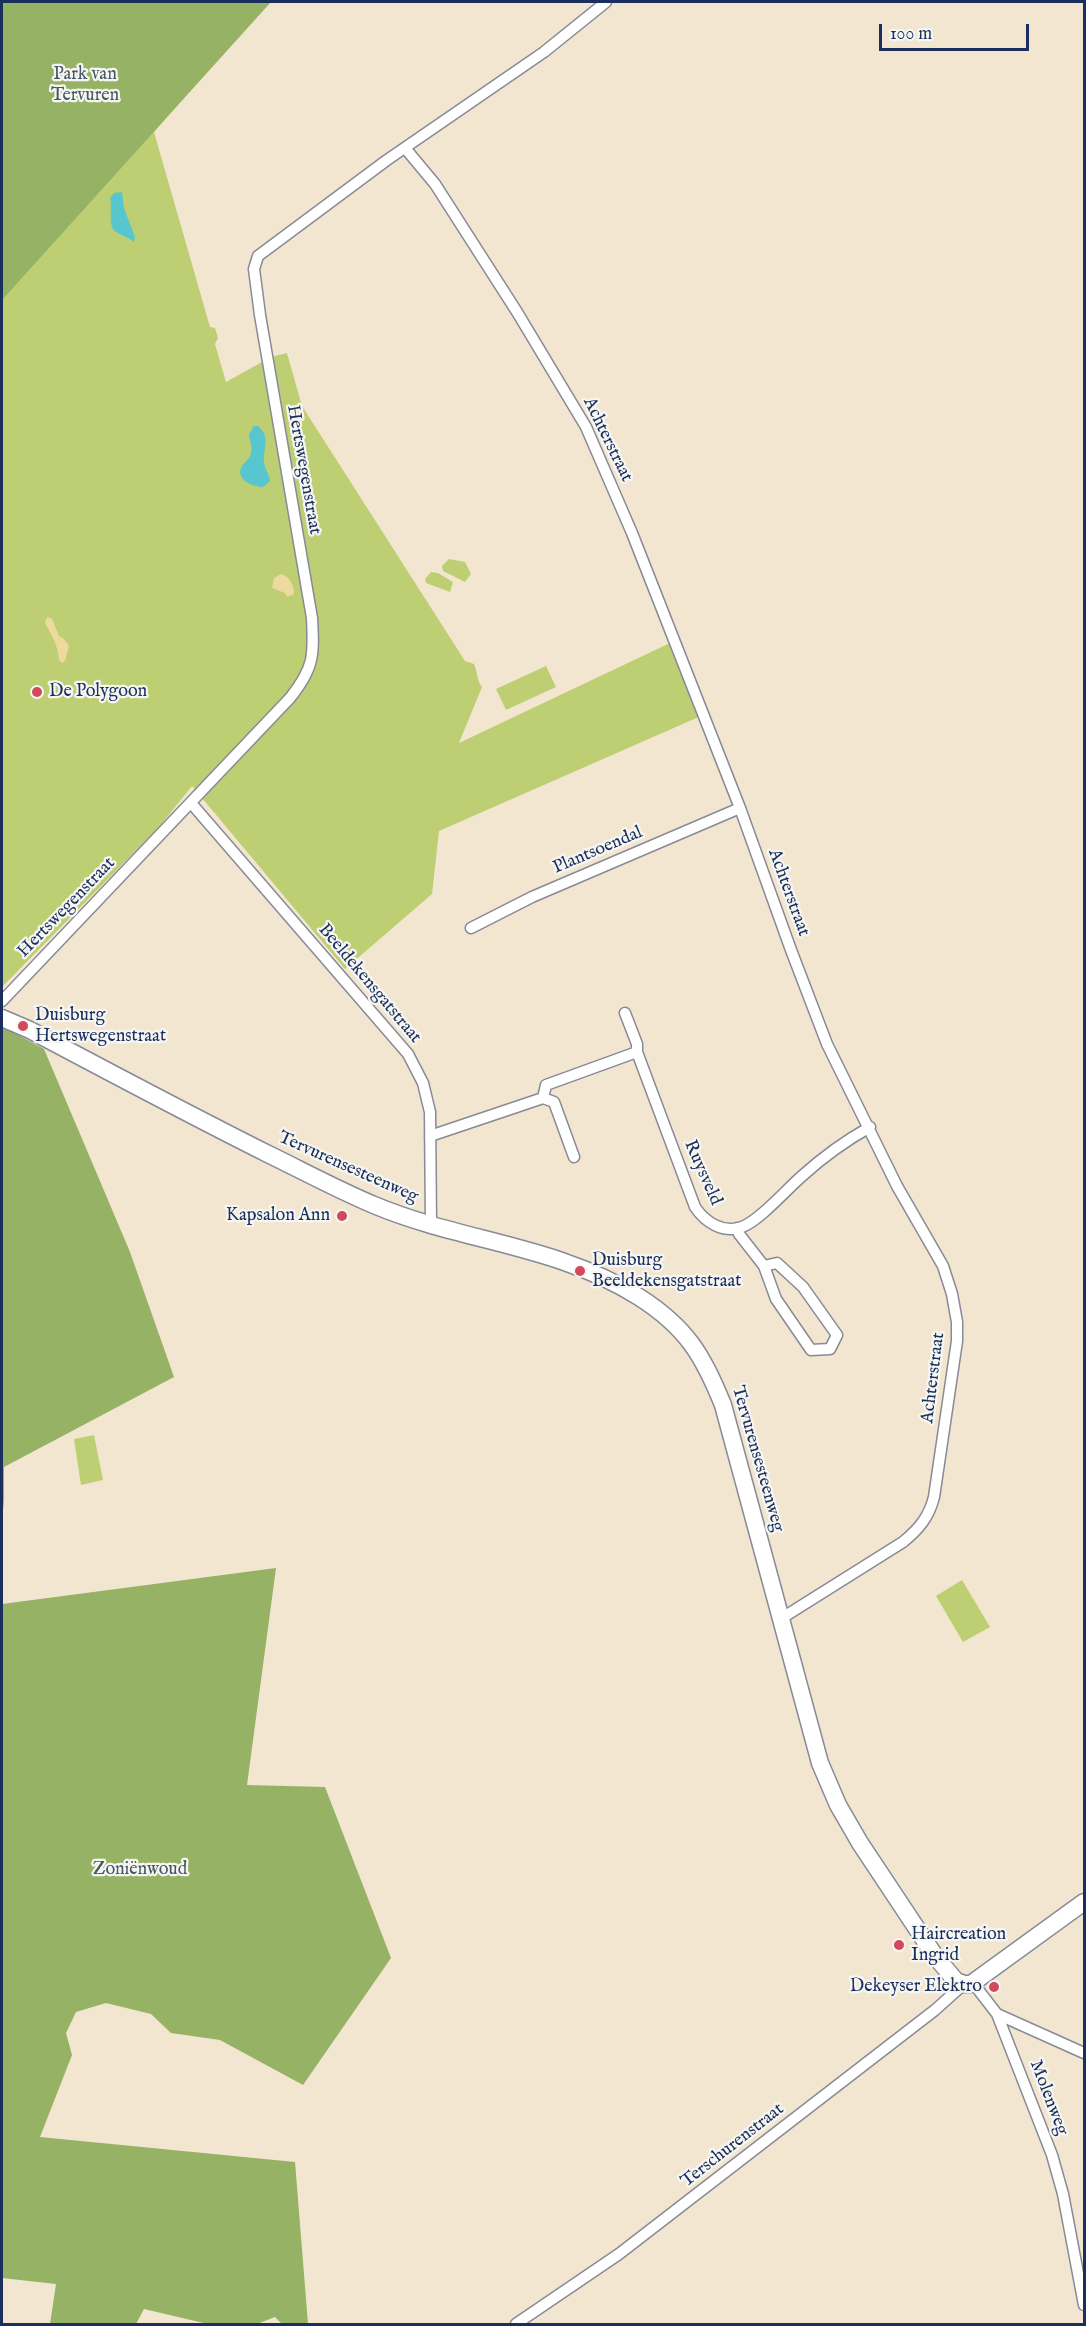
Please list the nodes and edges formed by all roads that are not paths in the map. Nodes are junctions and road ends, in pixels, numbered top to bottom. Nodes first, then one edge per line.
1 (598, 4) edge
2 (405, 148) junction
3 (191, 803) junction
4 (740, 808) junction
5 (471, 928) dead end
6 (2, 1001) edge
7 (626, 1013) dead end
8 (2, 1018) edge
9 (637, 1052) junction
10 (543, 1098) junction
11 (870, 1127) junction
12 (430, 1136) junction
13 (574, 1157) dead end
14 (431, 1225) junction
15 (737, 1228) junction
16 (764, 1266) junction
17 (782, 1618) junction
18 (1084, 1902) edge
19 (969, 1984) junction
20 (997, 2014) junction
21 (1084, 2053) edge
22 (1084, 2306) edge
23 (516, 2325) edge

1 - 2 street, Hertswegenstraat
2 - 3 street, Hertswegenstraat
2 - 4 street, Achterstraat
3 - 6 street, Hertswegenstraat
3 - 12 street, Beeldekensgatstraat
4 - 5 street, Plantsoendal
4 - 11 street, Achterstraat
7 - 9 street, Ruysveld
8 - 14 street, Tervurensesteenweg
9 - 10 street
9 - 15 street, Ruysveld
10 - 12 street
10 - 13 street
11 - 15 street
11 - 17 street, Achterstraat
12 - 14 street, Beeldekensgatstraat
14 - 17 street, Tervurensesteenweg
15 - 16 street
16 - 16 street
17 - 19 street, Tervurensesteenweg
18 - 19 street
19 - 20 street, Molenweg
19 - 23 street, Terschurenstraat
20 - 21 street
20 - 22 street, Molenweg

